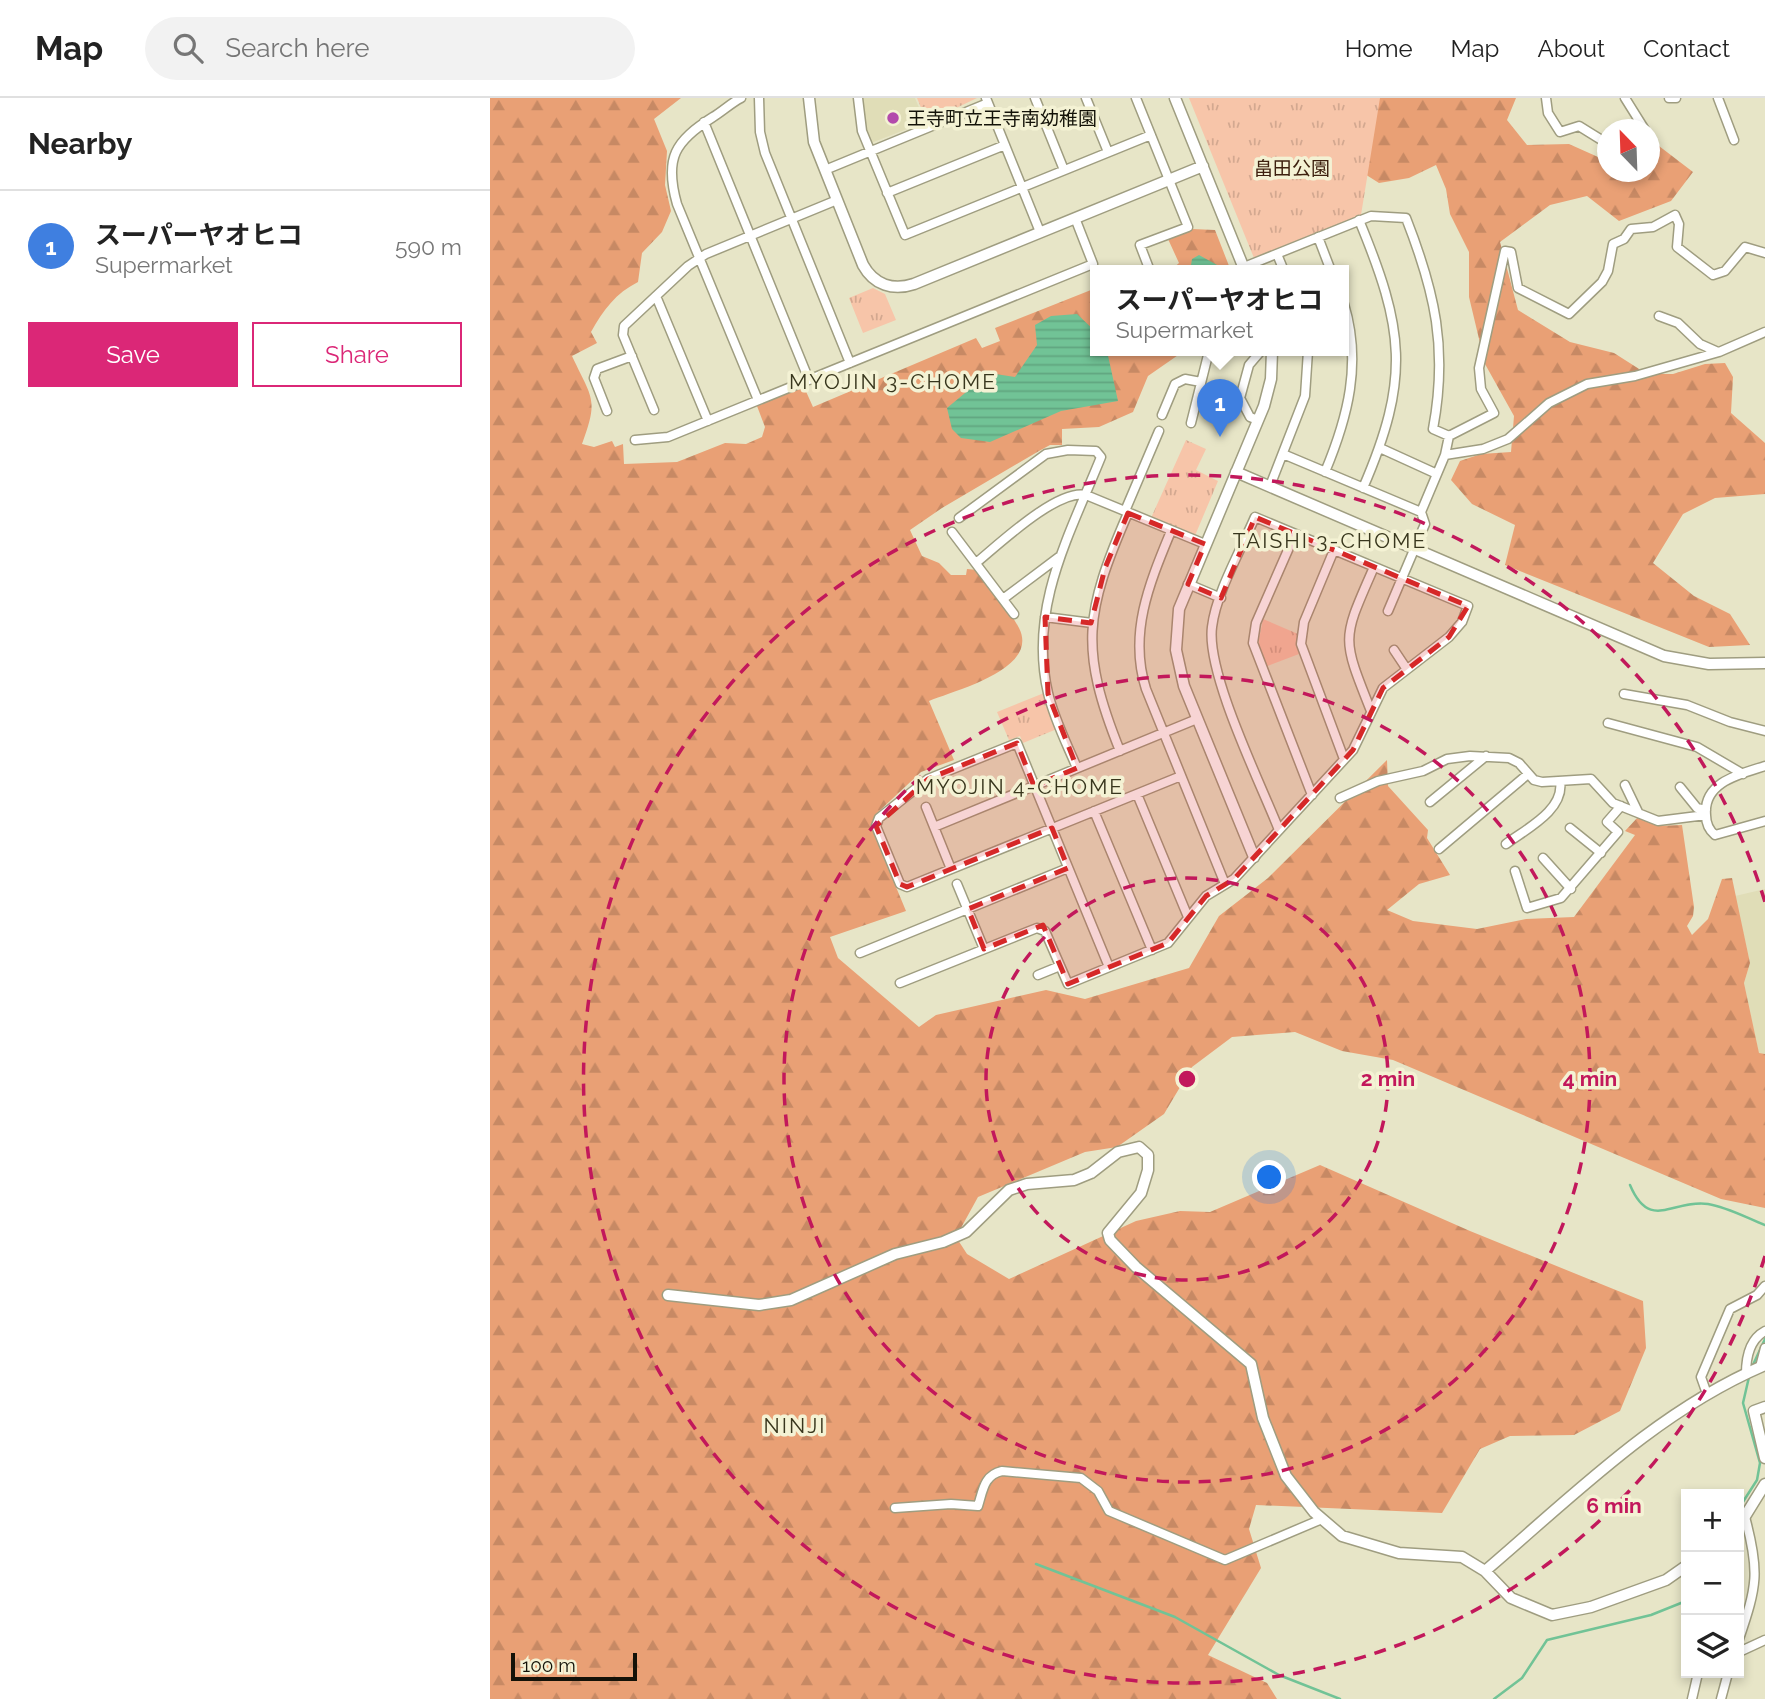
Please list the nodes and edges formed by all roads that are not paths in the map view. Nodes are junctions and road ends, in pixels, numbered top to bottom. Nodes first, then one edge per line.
1 (741, 98) edge
2 (759, 98) edge
3 (809, 98) edge
4 (858, 98) edge
5 (1035, 98) edge
6 (1086, 98) edge
7 (1136, 98) edge
8 (1175, 98) edge
9 (1546, 98) edge
10 (1625, 98) edge
11 (1669, 98) edge
12 (1676, 98) edge
13 (1718, 98) edge
14 (987, 101) edge
15 (1637, 119) edge
16 (704, 122) junction
17 (1151, 135) junction
18 (1597, 137) edge
19 (1734, 140) dead end
20 (1005, 145) junction
21 (870, 151) junction
22 (1108, 152) junction
23 (1203, 166) junction
24 (825, 170) junction
25 (1064, 170) junction
26 (1169, 180) junction
27 (1022, 187) junction
28 (887, 193) junction
29 (837, 200) junction
30 (1074, 218) junction
31 (792, 219) junction
32 (1359, 220) junction
33 (1040, 232) junction
34 (750, 236) junction
35 (1318, 237) junction
36 (1765, 253) edge
37 (1277, 254) junction
38 (699, 258) junction
39 (1090, 265) edge
40 (1091, 265) edge
41 (1148, 265) edge
42 (1242, 265) edge
43 (1253, 265) edge
44 (1282, 265) edge
45 (1329, 265) edge
46 (656, 296) junction
47 (1659, 316) dead end
48 (1349, 328) edge
49 (1765, 332) edge
50 (1719, 352) junction
51 (632, 356) junction
52 (1208, 356) edge
53 (1256, 356) edge
54 (1272, 356) edge
55 (1308, 356) edge
56 (1251, 362) junction
57 (850, 363) junction
58 (1272, 368) junction
59 (809, 380) junction
60 (1201, 382) junction
61 (758, 400) junction
62 (654, 410) dead end
63 (607, 411) dead end
64 (1162, 415) dead end
65 (1258, 420) junction
66 (708, 421) junction
67 (1191, 423) dead end
68 (1159, 431) dead end
69 (1450, 436) junction
70 (635, 440) dead end
71 (1380, 449) junction
72 (1283, 454) junction
73 (1445, 455) junction
74 (1325, 471) junction
75 (1236, 472) junction
76 (1437, 474) junction
77 (1270, 486) junction
78 (1363, 488) junction
79 (1086, 495) junction
80 (1126, 512) junction
81 (1421, 512) junction
82 (959, 518) dead end
83 (1171, 531) junction
84 (952, 532) dead end
85 (1294, 534) junction
86 (1205, 544) junction
87 (1414, 549) junction
88 (1334, 550) junction
89 (1059, 557) junction
90 (976, 563) junction
91 (1374, 566) junction
92 (1402, 578) junction
93 (1188, 584) junction
94 (1221, 598) junction
95 (1003, 599) junction
96 (1388, 611) dead end
97 (1014, 614) dead end
98 (1045, 617) junction
99 (1093, 623) junction
100 (1394, 650) dead end
101 (1765, 663) edge
102 (1406, 668) junction
103 (1624, 694) dead end
104 (1371, 710) junction
105 (1197, 719) junction
106 (1608, 723) dead end
107 (1765, 731) edge
108 (1163, 733) junction
109 (1120, 751) junction
110 (1486, 756) junction
111 (1345, 760) junction
112 (1765, 766) edge
113 (1077, 768) junction
114 (1528, 774) junction
115 (1743, 774) junction
116 (1181, 776) junction
117 (1560, 781) junction
118 (1625, 785) dead end
119 (1034, 786) junction
120 (1680, 787) dead end
121 (1137, 794) junction
122 (1312, 795) junction
123 (1340, 798) dead end
124 (1430, 802) dead end
125 (1620, 806) junction
126 (926, 807) dead end
127 (1094, 811) junction
128 (1638, 812) junction
129 (1706, 812) junction
130 (1765, 821) edge
131 (934, 827) junction
132 (1052, 828) junction
133 (1570, 828) dead end
134 (1279, 830) junction
135 (1506, 844) dead end
136 (1439, 849) dead end
137 (1601, 853) junction
138 (1254, 857) junction
139 (1543, 858) dead end
140 (1068, 868) junction
141 (951, 869) junction
142 (1515, 871) dead end
143 (957, 884) dead end
144 (1225, 884) junction
145 (1571, 889) junction
146 (968, 909) junction
147 (1188, 917) junction
148 (984, 949) junction
149 (1152, 950) junction
150 (860, 953) dead end
151 (1060, 966) junction
152 (1109, 967) junction
153 (1038, 975) dead end
154 (900, 983) dead end
155 (1765, 1286) edge
156 (668, 1294) dead end
157 (1765, 1331) edge
158 (1765, 1348) edge
159 (1763, 1366) edge
160 (1746, 1374) junction
161 (1707, 1394) junction
162 (1765, 1407) edge
163 (1765, 1458) edge
164 (1765, 1483) edge
165 (895, 1508) dead end
166 (1322, 1519) junction
167 (1744, 1519) edge
168 (1744, 1527) edge
169 (1681, 1570) edge
170 (1485, 1571) junction
171 (1761, 1581) edge
172 (1744, 1626) edge
173 (1765, 1640) edge
174 (1744, 1649) edge
175 (1697, 1678) edge
176 (1727, 1678) edge
177 (1692, 1699) edge
178 (1721, 1699) edge

1 - 16 street
2 - 31 street
3 - 24 street
4 - 21 street
5 - 25 street
6 - 22 street
7 - 17 street
8 - 23 street
9 - 18 street
10 - 15 street
11 - 12 street
13 - 19 street
14 - 20 street
14 - 21 street
16 - 34 street
16 - 38 street
17 - 22 street
17 - 26 street
20 - 27 street
20 - 28 street
21 - 24 street
21 - 28 street
22 - 25 street
23 - 26 street
23 - 42 street
24 - 29 street
25 - 27 street
26 - 30 street
26 - 41 street
27 - 28 street
27 - 33 street
29 - 31 street
29 - 33 street
30 - 33 street
30 - 40 street
31 - 34 street
31 - 57 street
32 - 35 street
32 - 69 street
32 - 71 street
34 - 38 street
34 - 59 street
35 - 37 street
35 - 45 street
36 - 69 street
37 - 43 street
37 - 44 street
38 - 46 street
38 - 61 street
39 - 57 street
46 - 51 street
46 - 66 street
47 - 50 street
48 - 74 street
49 - 50 street
50 - 73 street
51 - 62 street
51 - 63 street
52 - 60 street
53 - 56 street
54 - 58 street
55 - 72 street
56 - 58 street
56 - 65 street
57 - 59 street
58 - 65 street
59 - 61 street
60 - 64 street
60 - 67 street
61 - 66 street
65 - 75 street
66 - 70 street
68 - 80 street
69 - 73 street
71 - 76 street
71 - 78 street
72 - 74 street
72 - 77 street
73 - 76 street
74 - 78 street
75 - 77 street
75 - 86 street
76 - 81 street
77 - 87 street
78 - 81 street
79 - 80 street
79 - 82 street
79 - 89 street
79 - 90 street
80 - 83 street
80 - 99 street
81 - 87 street
83 - 86 street
83 - 108 street
84 - 90 street
85 - 88 street
85 - 94 street
85 - 122 street
86 - 93 street
87 - 92 street
87 - 101 street
88 - 91 street
88 - 111 street
89 - 95 street
89 - 98 street
90 - 95 street
91 - 92 street
91 - 104 street
92 - 96 street
92 - 102 street
93 - 94 street
93 - 105 street
94 - 134 street
95 - 97 street
98 - 99 street
98 - 113 street
99 - 109 street
100 - 102 street
102 - 104 street
103 - 107 street
104 - 111 street
105 - 108 street
105 - 138 street
106 - 115 street
108 - 109 street
108 - 116 street
109 - 113 street
110 - 114 street
110 - 123 street
110 - 124 street
111 - 122 street
112 - 115 street
113 - 119 street
114 - 117 street
114 - 136 street
115 - 129 street
116 - 121 street
116 - 144 street
117 - 125 street
117 - 135 street
118 - 128 street
119 - 131 street
119 - 132 street
119 - 141 street
120 - 129 street
121 - 127 street
121 - 147 street
122 - 134 street
125 - 128 street
125 - 137 street
126 - 131 street
127 - 132 street
127 - 149 street
128 - 129 street
129 - 130 street
131 - 141 street
132 - 140 street
132 - 141 street
133 - 137 street
134 - 138 street
137 - 145 street
138 - 144 street
139 - 145 street
140 - 146 street
140 - 152 street
142 - 145 street
143 - 146 street
144 - 147 street
146 - 148 street
146 - 150 street
147 - 149 street
148 - 151 street
148 - 154 street
149 - 152 street
151 - 152 street
151 - 153 street
155 - 161 street
156 - 166 street
157 - 160 street
158 - 159 street
159 - 160 street
160 - 161 street
161 - 170 street
162 - 163 street
164 - 167 street
165 - 166 street
166 - 170 street
168 - 171 street
169 - 170 street
171 - 172 street
173 - 174 street
175 - 177 street
176 - 178 street

